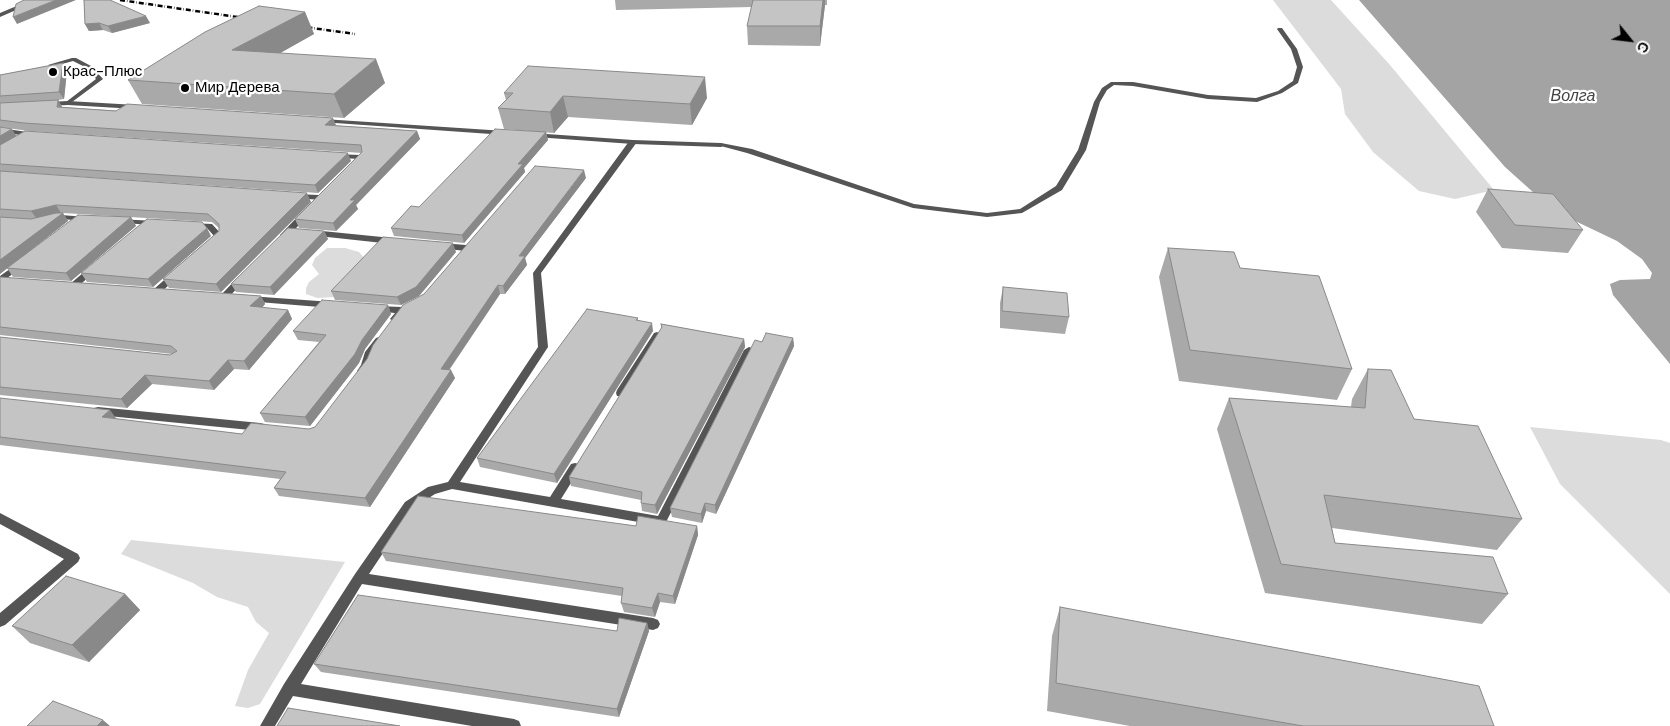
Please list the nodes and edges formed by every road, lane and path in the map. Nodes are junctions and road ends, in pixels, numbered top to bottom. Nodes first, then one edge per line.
1 (36, 0) edge
2 (0, 15) edge
3 (1280, 30) dead end
4 (51, 65) edge
5 (68, 103) junction
6 (39, 105) edge
7 (147, 108) edge
8 (316, 120) edge
9 (0, 130) edge
10 (514, 134) edge
11 (29, 135) junction
12 (38, 135) edge
13 (524, 135) edge
14 (633, 142) junction
15 (14, 143) edge
16 (332, 155) edge
17 (355, 164) edge
18 (334, 184) edge
19 (282, 195) edge
20 (321, 198) junction
21 (81, 218) junction
22 (91, 219) edge
23 (110, 220) edge
24 (45, 221) edge
25 (149, 222) junction
26 (166, 223) edge
27 (183, 224) edge
28 (141, 229) edge
29 (66, 230) edge
30 (289, 231) junction
31 (397, 242) edge
32 (276, 244) edge
33 (427, 244) edge
34 (466, 248) edge
35 (205, 249) edge
36 (30, 258) edge
37 (103, 260) edge
38 (184, 267) edge
39 (250, 271) edge
40 (0, 280) edge
41 (18, 282) edge
42 (91, 287) edge
43 (156, 292) edge
44 (342, 306) edge
45 (362, 308) edge
46 (657, 335) edge
47 (749, 350) edge
48 (354, 380) edge
49 (616, 402) edge
50 (88, 410) edge
51 (275, 428) edge
52 (579, 461) edge
53 (452, 485) junction
54 (554, 503) junction
55 (0, 518) edge
56 (359, 578) junction
57 (0, 622) edge
58 (653, 624) dead end
59 (288, 690) junction
60 (267, 726) edge
61 (514, 726) edge

1 - 2 street
3 - 14 street
4 - 5 street
5 - 6 street
5 - 7 street
8 - 10 street
9 - 11 street
11 - 12 street
11 - 15 street
13 - 14 street
14 - 53 street
16 - 17 street
18 - 20 street
19 - 20 street
20 - 30 street
21 - 22 street
21 - 24 street
21 - 29 street
23 - 25 street
25 - 26 street
25 - 28 street
27 - 35 street
30 - 31 street
30 - 32 street
33 - 34 street
36 - 40 street
37 - 42 street
38 - 43 street
39 - 44 street
40 - 41 street
45 - 48 street
46 - 49 street
47 - 54 street
50 - 51 street
52 - 54 street
53 - 54 street
53 - 56 street
55 - 57 street
56 - 58 street
56 - 59 street
59 - 60 street
59 - 61 street

